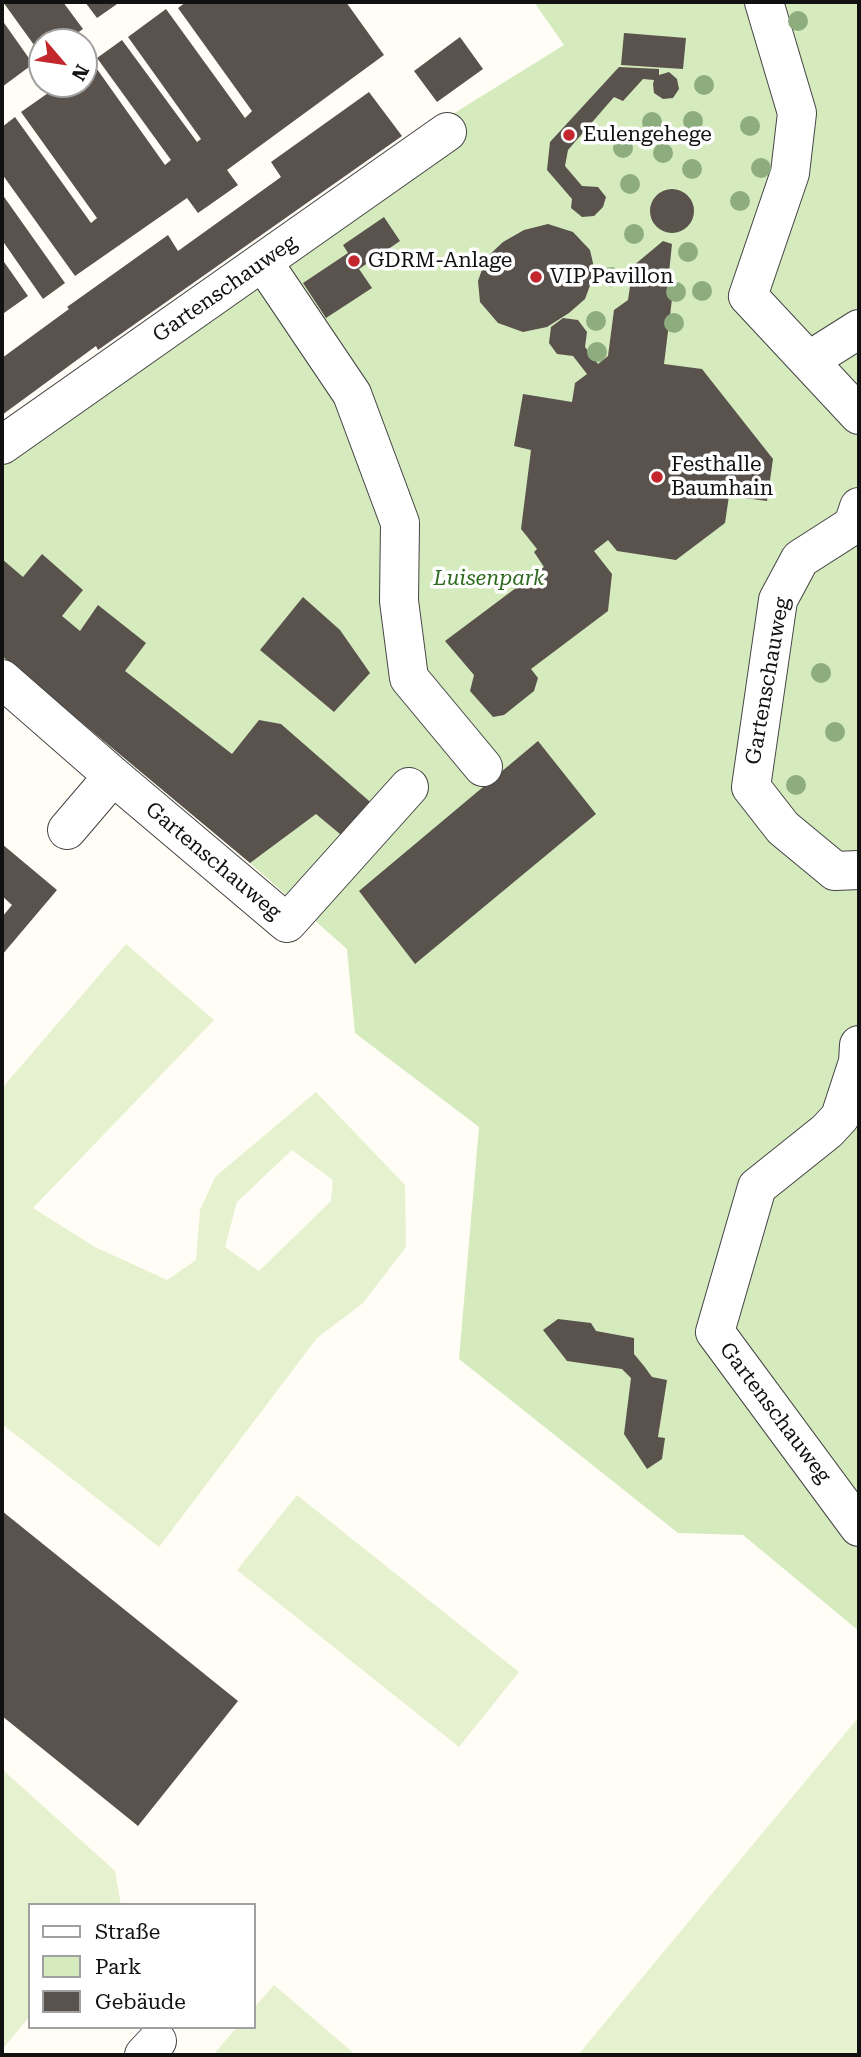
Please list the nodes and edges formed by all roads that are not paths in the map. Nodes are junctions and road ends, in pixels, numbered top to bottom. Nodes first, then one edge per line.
1 (764, 2) edge
2 (447, 132) dead end
3 (263, 262) junction
4 (859, 329) edge
5 (810, 360) junction
6 (859, 415) edge
7 (2, 446) edge
8 (859, 507) edge
9 (2, 679) edge
10 (483, 767) dead end
11 (113, 776) junction
12 (409, 787) dead end
13 (67, 830) dead end
14 (859, 870) edge
15 (859, 1045) edge
16 (859, 1527) edge

1 - 5 street
2 - 3 street, Gartenschauweg
3 - 7 street, Gartenschauweg
3 - 10 street
4 - 5 street
5 - 6 street
8 - 14 street, Gartenschauweg
9 - 11 street, Gartenschauweg
11 - 12 street, Gartenschauweg
11 - 13 street
15 - 16 street, Gartenschauweg

